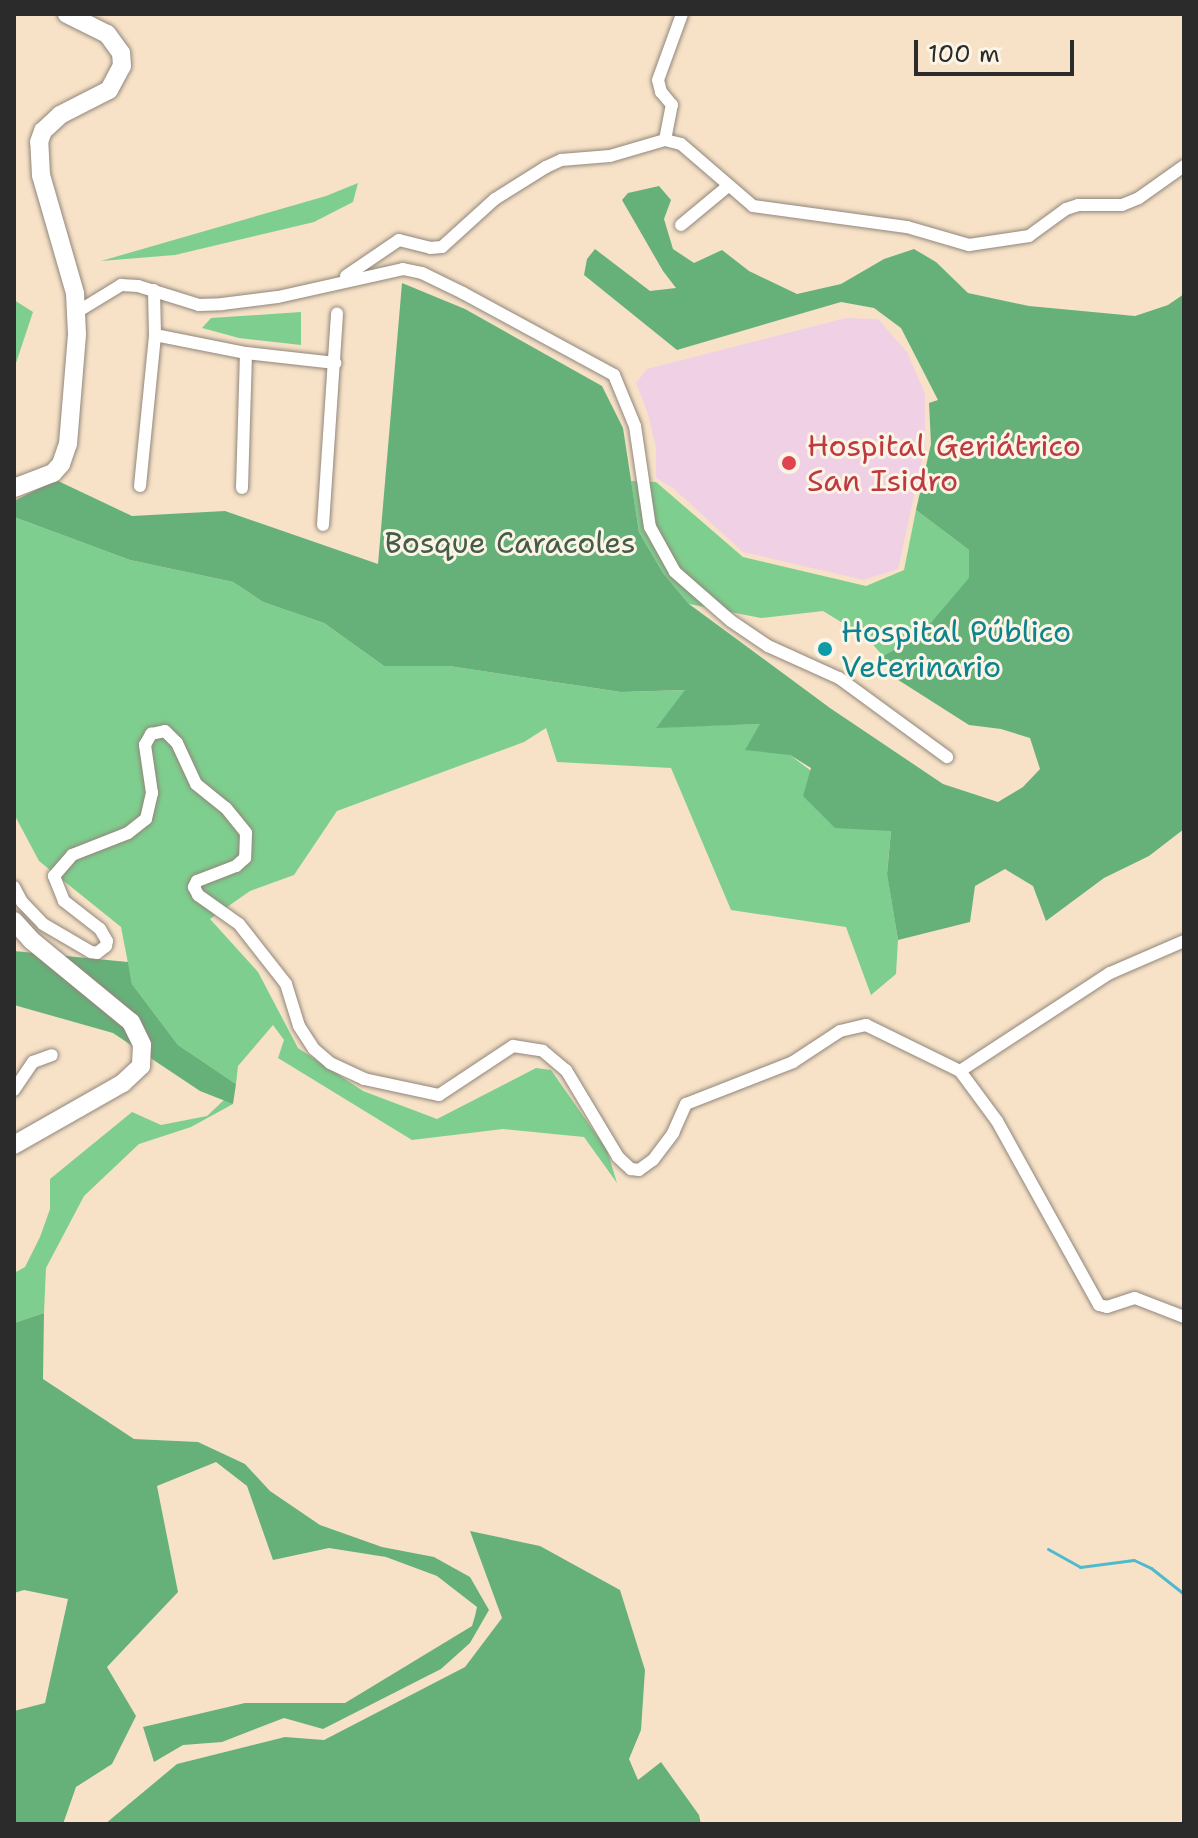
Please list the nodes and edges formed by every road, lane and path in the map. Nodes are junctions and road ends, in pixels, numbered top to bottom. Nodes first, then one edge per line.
1 (67, 14) edge
2 (682, 14) edge
3 (665, 140) junction
4 (1184, 166) edge
5 (727, 187) junction
6 (681, 225) dead end
7 (338, 282) junction
8 (154, 290) junction
9 (77, 312) junction
10 (337, 313) dead end
11 (155, 335) junction
12 (246, 353) junction
13 (335, 363) junction
14 (140, 486) dead end
15 (14, 488) edge
16 (242, 488) dead end
17 (323, 525) dead end
18 (947, 757) dead end
19 (14, 887) edge
20 (14, 921) edge
21 (1184, 941) edge
22 (52, 1055) dead end
23 (960, 1071) junction
24 (14, 1090) edge
25 (14, 1145) edge
26 (1184, 1317) edge

1 - 9 main road
2 - 3 street
3 - 5 street
3 - 7 street
4 - 5 street
5 - 6 street
7 - 8 street
7 - 18 street
8 - 9 street
8 - 11 street
9 - 15 main road
10 - 13 street
11 - 12 street
11 - 14 street
12 - 13 street
12 - 16 street
13 - 17 street
19 - 23 street
20 - 25 main road
21 - 23 street
22 - 24 street
23 - 26 street

